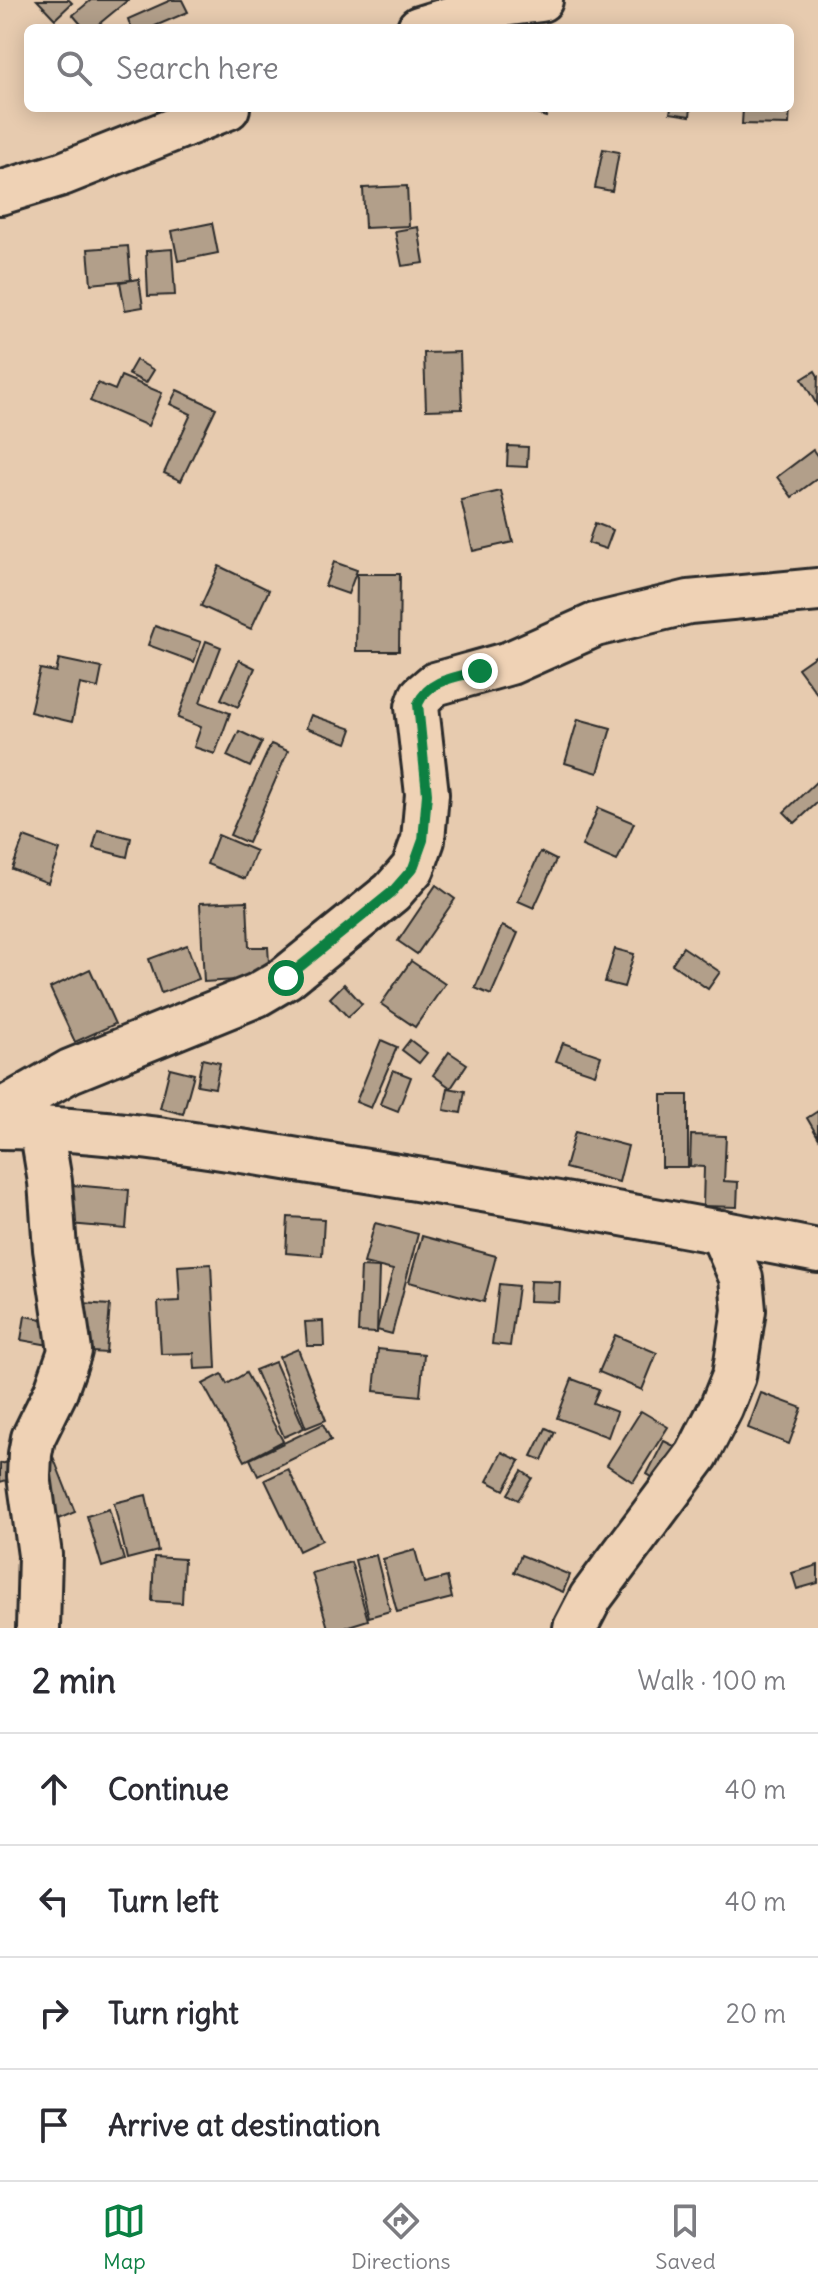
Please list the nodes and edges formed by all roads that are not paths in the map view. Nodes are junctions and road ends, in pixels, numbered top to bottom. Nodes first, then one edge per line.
1 (541, 0) edge
2 (432, 24) edge
3 (218, 112) edge
4 (0, 193) edge
5 (818, 590) edge
6 (0, 1111) edge
7 (0, 1127) edge
8 (41, 1127) junction
9 (721, 1232) junction
10 (818, 1251) edge
11 (38, 1628) edge
12 (575, 1628) edge

1 - 2 street
3 - 4 street
5 - 6 street
7 - 8 street
8 - 9 street
8 - 11 street
9 - 10 street
9 - 12 street

